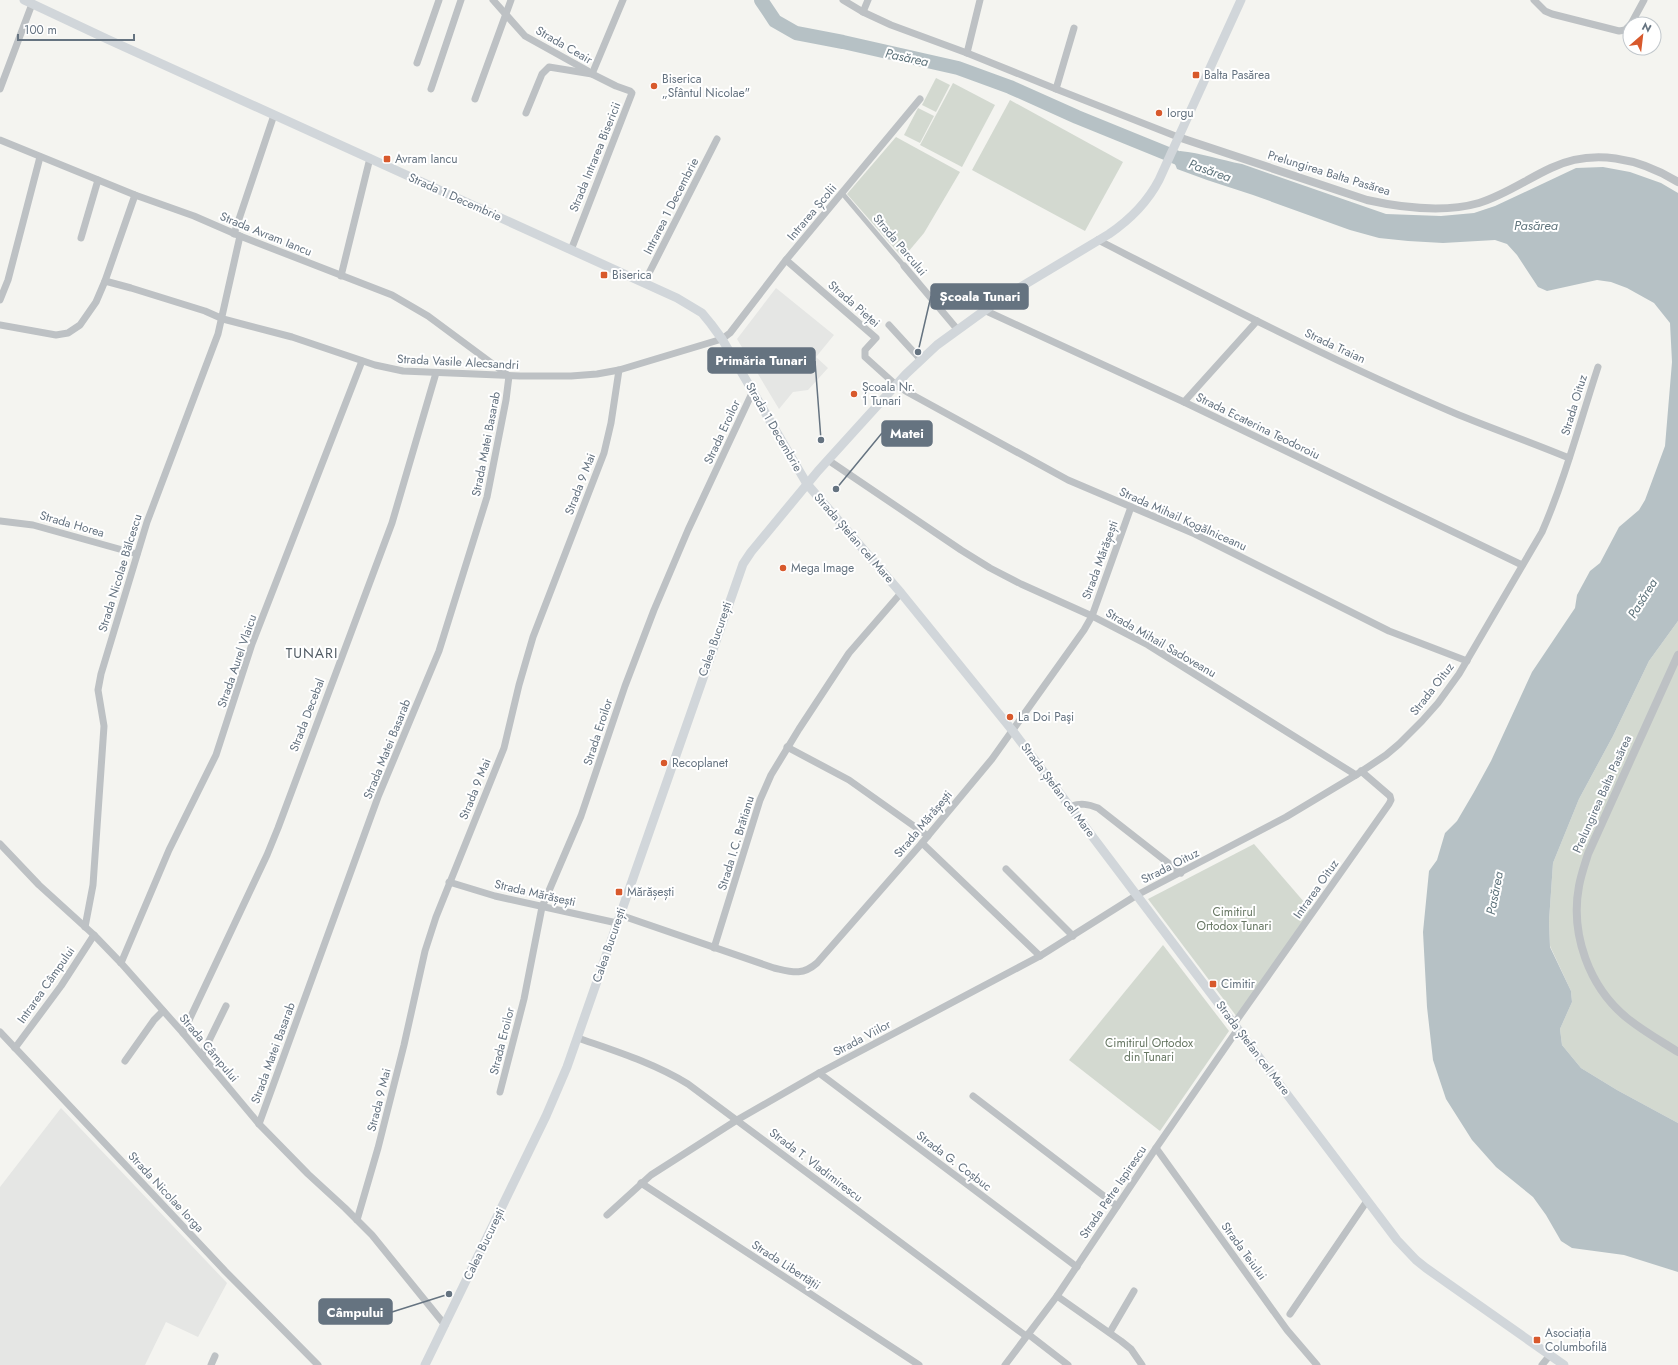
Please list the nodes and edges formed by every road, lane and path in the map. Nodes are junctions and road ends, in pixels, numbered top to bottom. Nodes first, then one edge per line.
1 (439, 0) edge
2 (461, 0) edge
3 (493, 0) edge
4 (511, 0) edge
5 (623, 0) edge
6 (843, 0) edge
7 (868, 0) edge
8 (980, 0) edge
9 (1241, 0) edge
10 (1534, 0) edge
11 (1644, 0) edge
12 (28, 2) edge
13 (862, 12) junction
14 (505, 14) junction
15 (1635, 16) edge
16 (1074, 28) dead end
17 (1622, 30) edge
18 (967, 53) junction
19 (417, 63) dead end
20 (592, 74) junction
21 (431, 88) dead end
22 (0, 89) edge
23 (1056, 89) junction
24 (475, 99) dead end
25 (920, 100) dead end
26 (526, 113) dead end
27 (274, 115) junction
28 (717, 139) dead end
29 (0, 140) edge
30 (1177, 140) junction
31 (40, 157) junction
32 (370, 158) junction
33 (98, 180) junction
34 (1678, 182) edge
35 (842, 193) junction
36 (135, 195) junction
37 (237, 235) junction
38 (81, 238) dead end
39 (1098, 240) junction
40 (571, 250) junction
41 (786, 260) junction
42 (904, 266) joint
43 (341, 276) junction
44 (105, 281) junction
45 (644, 283) junction
46 (0, 300) edge
47 (984, 310) junction
48 (223, 319) junction
49 (1256, 321) junction
50 (0, 325) edge
51 (889, 325) dead end
52 (957, 329) junction
53 (722, 339) junction
54 (921, 360) junction
55 (362, 361) junction
56 (1598, 367) dead end
57 (619, 370) junction
58 (436, 373) junction
59 (508, 376) junction
60 (896, 385) junction
61 (753, 391) junction
62 (1184, 402) junction
63 (1569, 458) junction
64 (828, 460) junction
65 (807, 484) junction
66 (1131, 507) junction
67 (0, 521) edge
68 (137, 554) junction
69 (1522, 565) junction
70 (902, 592) junction
71 (1092, 616) junction
72 (1678, 655) edge
73 (1467, 661) junction
74 (1012, 730) junction
75 (787, 747) junction
76 (1359, 773) junction
77 (1071, 806) junction
78 (928, 836) junction
79 (0, 844) edge
80 (922, 844) junction
81 (1006, 869) dead end
82 (1181, 872) junction
83 (449, 882) junction
84 (1137, 895) junction
85 (542, 907) junction
86 (618, 919) junction
87 (85, 927) junction
88 (94, 935) junction
89 (1073, 936) junction
90 (714, 948) junction
91 (1040, 956) junction
92 (121, 963) junction
93 (226, 1006) dead end
94 (163, 1011) junction
95 (1236, 1027) junction
96 (0, 1032) edge
97 (183, 1033) junction
98 (578, 1038) junction
99 (15, 1048) junction
100 (1678, 1052) edge
101 (202, 1055) junction
102 (125, 1061) dead end
103 (818, 1073) junction
104 (500, 1092) dead end
105 (973, 1096) dead end
106 (737, 1120) junction
107 (259, 1124) junction
108 (1156, 1148) junction
109 (641, 1183) junction
110 (1367, 1201) junction
111 (1117, 1206) junction
112 (607, 1215) dead end
113 (357, 1220) junction
114 (1077, 1267) junction
115 (1134, 1291) dead end
116 (1057, 1296) junction
117 (1290, 1314) dead end
118 (445, 1325) junction
119 (1110, 1332) junction
120 (1027, 1335) junction
121 (1550, 1355) junction
122 (215, 1356) dead end
123 (211, 1365) edge
124 (318, 1365) edge
125 (425, 1365) edge
126 (919, 1365) edge
127 (1005, 1365) edge
128 (1068, 1365) edge
129 (1142, 1365) edge
130 (1317, 1365) edge
131 (1542, 1365) edge
132 (1564, 1365) edge

1 - 19 street
2 - 21 street
3 - 14 street, Strada Ceair
4 - 14 street
5 - 20 street
6 - 13 street
7 - 13 street
8 - 18 street
9 - 30 main road, Calea București
10 - 17 street
11 - 15 street
12 - 22 street
12 - 27 main road, Strada 1 Decembrie
13 - 18 street
14 - 20 street, Strada Ceair
14 - 24 street
16 - 23 street
18 - 23 street
20 - 26 street, Strada Intrarea Bisericii
20 - 40 street, Strada Intrarea Bisericii
23 - 30 street
25 - 35 street, Intrarea Școlii
27 - 32 main road, Strada 1 Decembrie
27 - 37 street, Strada Nicolae Bălcescu
28 - 45 street, Intrarea 1 Decembrie
29 - 31 street, Strada Avram Iancu
30 - 34 street, Prelungirea Balta Pasărea
30 - 39 main road, Calea București
31 - 33 street, Strada Avram Iancu
31 - 46 street
32 - 40 main road, Strada 1 Decembrie
32 - 43 street
33 - 36 street, Strada Avram Iancu
33 - 38 street
35 - 41 street, Intrarea Școlii
35 - 42 street, Strada Parcului
36 - 37 street, Strada Avram Iancu
36 - 44 street
37 - 43 street, Strada Avram Iancu
37 - 48 street, Strada Nicolae Bălcescu
39 - 47 main road, Calea București
39 - 49 street, Strada Traian
40 - 45 main road, Strada 1 Decembrie
41 - 53 street, Intrarea Școlii
41 - 60 street, Strada Pieței
42 - 52 street, Strada Parcului
43 - 59 street, Strada Avram Iancu
44 - 48 street, Strada Vasile Alecsandri
44 - 50 street
45 - 53 main road, Strada 1 Decembrie
47 - 52 main road, Calea București
47 - 62 street, Strada Ecaterina Teodoroiu
48 - 55 street, Strada Vasile Alecsandri
48 - 68 street, Strada Nicolae Bălcescu
49 - 62 street
49 - 63 street, Strada Traian
51 - 54 street
52 - 54 main road, Calea București
53 - 57 street, Strada Vasile Alecsandri
53 - 61 main road, Strada 1 Decembrie
54 - 60 main road, Calea București
55 - 58 street, Strada Vasile Alecsandri
55 - 92 street, Strada Aurel Vlaicu
56 - 63 street, Strada Oituz
57 - 59 street, Strada Vasile Alecsandri
57 - 83 street, Strada 9 Mai
58 - 59 street, Strada Vasile Alecsandri
58 - 97 street, Strada Decebal
59 - 107 street, Strada Matei Basarab
60 - 64 main road, Calea București
60 - 66 street, Strada Mihail Kogălniceanu
61 - 65 main road, Strada 1 Decembrie
61 - 85 street, Strada Eroilor
62 - 69 street, Strada Ecaterina Teodoroiu
63 - 69 street, Strada Oituz
64 - 65 main road, Calea București
64 - 71 street, Strada Mihail Sadoveanu
65 - 70 main road, Strada Ștefan cel Mare
65 - 86 main road, Calea București
66 - 71 street, Strada Mărășești
66 - 73 street, Strada Mihail Kogălniceanu
67 - 68 street, Strada Horea
68 - 87 street, Strada Nicolae Bălcescu
69 - 73 street, Strada Oituz
70 - 74 main road, Strada Ștefan cel Mare
70 - 75 street, Strada I.C. Brătianu
71 - 74 street, Strada Mărășești
71 - 76 street, Strada Mihail Sadoveanu
72 - 100 street, Prelungirea Balta Pasărea
73 - 76 street, Strada Oituz
74 - 77 main road, Strada Ștefan cel Mare
74 - 78 street, Strada Mărășești
75 - 78 street
75 - 90 street, Strada I.C. Brătianu
76 - 82 street, Strada Oituz
76 - 95 street, Intrarea Oituz
77 - 82 street
77 - 84 main road, Strada Ștefan cel Mare
78 - 80 street, Strada Mărășești
79 - 87 street, Strada Câmpului
80 - 90 street, Strada Mărășești
80 - 91 street
81 - 89 street
82 - 84 street, Strada Oituz
83 - 85 street, Strada Mărășești
83 - 113 street, Strada 9 Mai
84 - 89 street, Strada Viilor
84 - 95 main road, Strada Ștefan cel Mare
85 - 86 street, Strada Mărășești
85 - 104 street, Strada Eroilor
86 - 90 street, Strada Mărășești
86 - 98 main road, Calea București
87 - 88 street, Strada Câmpului
88 - 92 street, Strada Câmpului
88 - 99 street, Intrarea Câmpului
89 - 91 street, Strada Viilor
91 - 103 street, Strada Viilor
92 - 94 street, Strada Câmpului
93 - 101 street
94 - 97 street, Strada Câmpului
94 - 102 street
95 - 108 street, Strada Petre Ispirescu
95 - 110 main road, Strada Ștefan cel Mare
96 - 99 street, Strada Nicolae Iorga
97 - 101 street, Strada Câmpului
98 - 106 street, Strada T. Vladimirescu
98 - 118 main road, Calea București
99 - 124 street, Strada Nicolae Iorga
101 - 107 street, Strada Câmpului
103 - 106 street, Strada Viilor
103 - 114 street, Strada G. Coșbuc
105 - 111 street
106 - 109 street, Strada Viilor
106 - 120 street, Strada T. Vladimirescu
107 - 113 street, Strada Câmpului
108 - 111 street, Strada Petre Ispirescu
108 - 130 street, Strada Teiului
109 - 112 street, Strada Viilor
109 - 126 street, Strada Libertății
110 - 117 street
110 - 121 main road, Strada Ștefan cel Mare
111 - 114 street, Strada Petre Ispirescu
113 - 118 street, Strada Câmpului
114 - 116 street, Strada Petre Ispirescu
115 - 119 street
116 - 119 street
116 - 120 street, Strada Petre Ispirescu
118 - 125 main road, Calea București
119 - 129 street
120 - 127 street, Strada Petre Ispirescu
120 - 128 street, Strada T. Vladimirescu
121 - 131 street
121 - 132 main road, Strada Ștefan cel Mare
122 - 123 street

